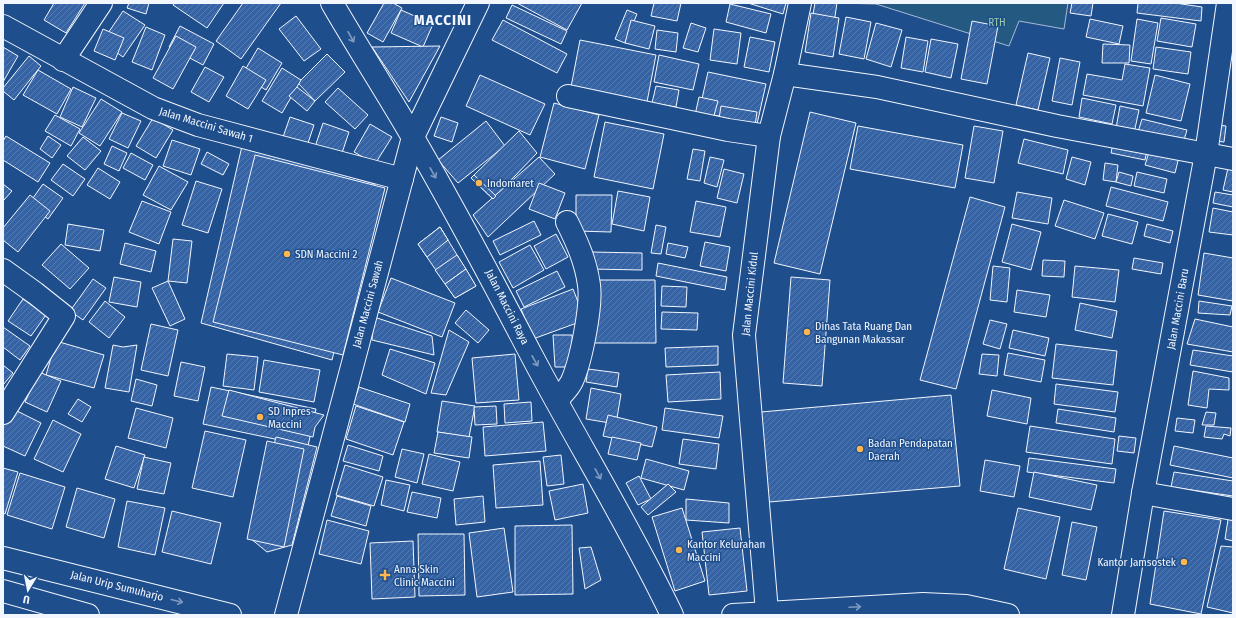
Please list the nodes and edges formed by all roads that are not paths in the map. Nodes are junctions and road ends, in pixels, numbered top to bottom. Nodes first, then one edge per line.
1 (101, 3) edge
2 (332, 3) edge
3 (478, 3) edge
4 (800, 3) edge
5 (1228, 3) edge
6 (3, 26) edge
7 (64, 60) junction
8 (786, 74) junction
9 (568, 96) dead end
10 (769, 136) junction
11 (413, 137) junction
12 (1206, 154) junction
13 (1233, 159) edge
14 (402, 179) junction
15 (567, 222) dead end
16 (3, 270) edge
17 (557, 400) junction
18 (3, 413) edge
19 (1144, 493) junction
20 (1233, 509) edge
21 (3, 558) edge
22 (3, 592) edge
23 (767, 612) junction
24 (88, 615) edge
25 (230, 615) edge
26 (286, 615) edge
27 (672, 615) edge
28 (733, 615) edge
29 (1008, 615) edge
30 (1123, 615) edge

1 - 7 main road
2 -> 11 main road, Jalan Maccini Raya
3 - 11 main road, Jalan Maccini Sawah
4 - 8 main road, Jalan Maccini Kidul
5 - 12 main road, Jalan Maccini Baru
6 - 7 main road, Jalan Maccini Sawah 1
7 - 14 main road, Jalan Maccini Sawah 1
8 - 10 main road, Jalan Maccini Kidul
8 - 12 main road
9 - 10 main road
10 - 23 main road, Jalan Maccini Kidul
11 - 14 main road, Jalan Maccini Sawah
11 -> 17 main road, Jalan Maccini Raya
12 - 13 main road
12 - 19 main road, Jalan Maccini Baru
14 - 26 main road, Jalan Maccini Sawah
15 - 17 main road
16 - 18 main road
17 -> 27 main road, Jalan Maccini Raya
19 - 20 main road
19 - 30 main road, Jalan Maccini Baru
21 -> 25 main road, Jalan Urip Sumuharjo
22 - 24 main road
23 - 28 main road
23 -> 29 main road

